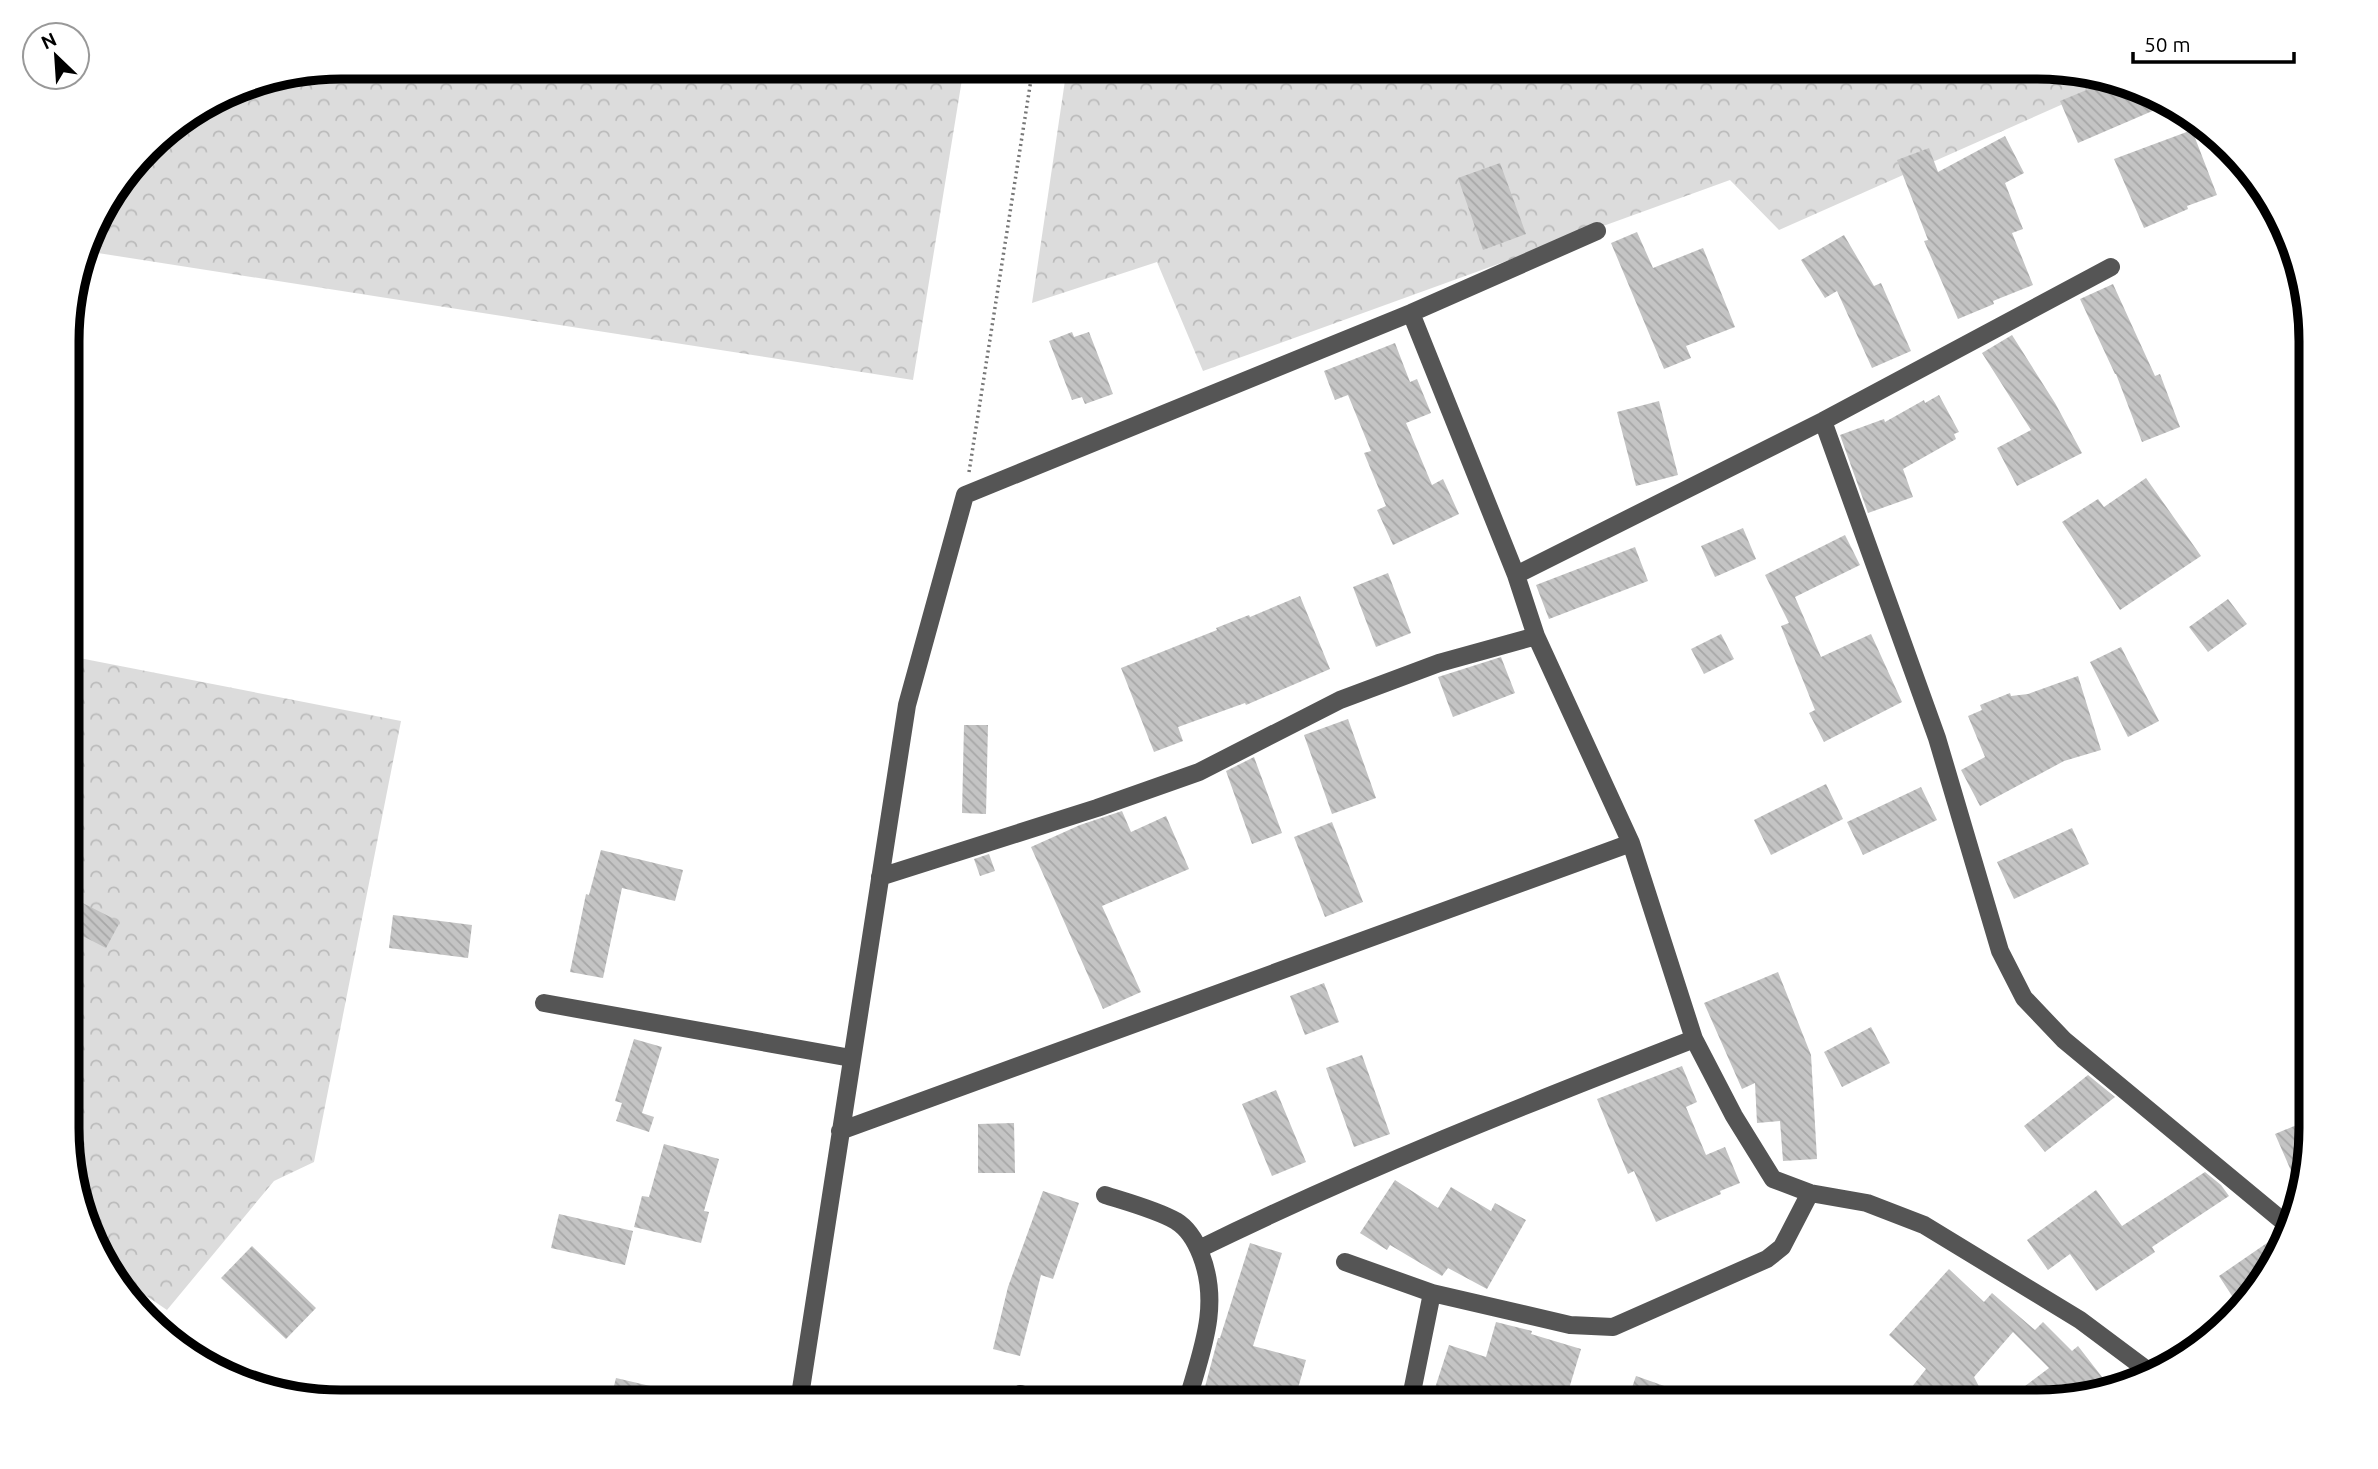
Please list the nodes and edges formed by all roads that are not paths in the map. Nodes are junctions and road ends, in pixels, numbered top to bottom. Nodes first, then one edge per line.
1 (1597, 231) dead end
2 (2111, 267) dead end
3 (1411, 313) junction
4 (1823, 421) junction
5 (1516, 575) junction
6 (1536, 636) junction
7 (1631, 843) junction
8 (880, 877) junction
9 (544, 1003) dead end
10 (1694, 1039) junction
11 (851, 1058) junction
12 (840, 1131) junction
13 (1810, 1193) junction
14 (1105, 1195) dead end
15 (2282, 1220) edge
16 (1199, 1249) junction
17 (1345, 1262) dead end
18 (1432, 1293) junction
19 (2143, 1367) edge
20 (801, 1390) edge
21 (1191, 1390) edge
22 (1412, 1390) edge

1 - 3 street
2 - 4 street
3 - 5 street
3 - 8 street
4 - 5 street
4 - 15 street
5 - 6 street
6 - 7 street
6 - 8 street
7 - 10 street
7 - 12 street
8 - 11 street
9 - 11 street
10 - 13 street
10 - 16 street
11 - 12 street
12 - 20 street
13 - 18 street
13 - 19 street
14 - 16 street
16 - 21 street
17 - 18 street
18 - 22 street

